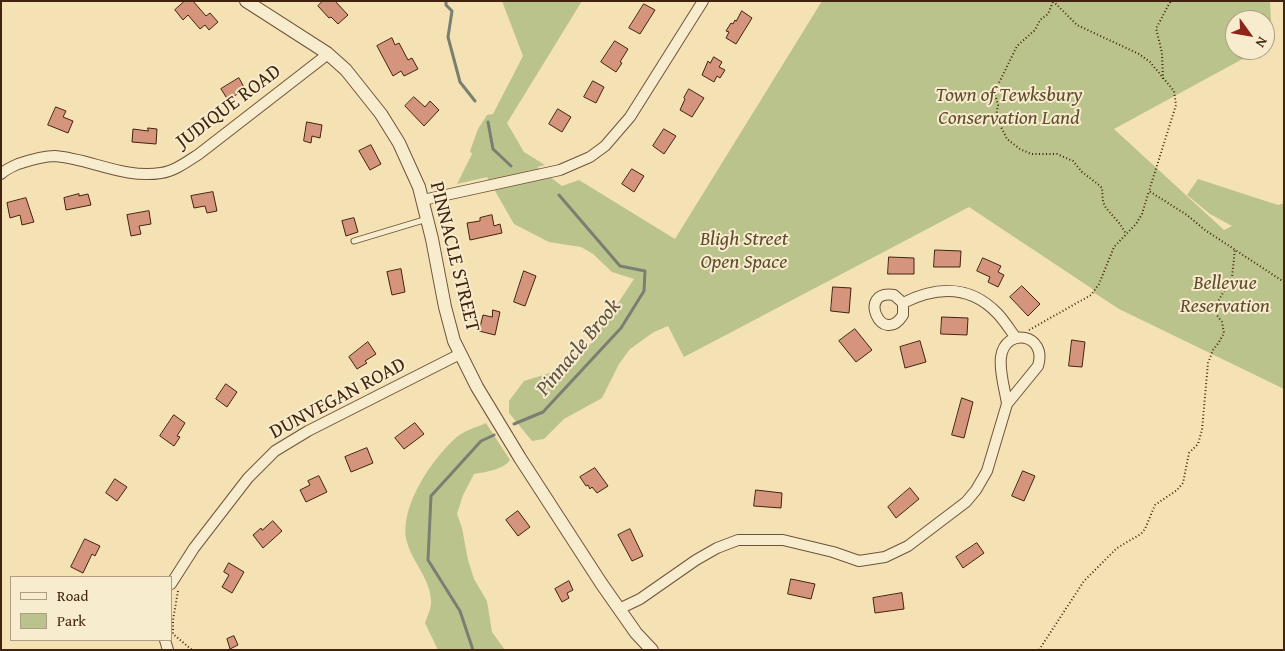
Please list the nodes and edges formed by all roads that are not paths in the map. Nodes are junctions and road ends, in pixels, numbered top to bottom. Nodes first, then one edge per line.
1 (246, 1) edge
2 (703, 1) edge
3 (328, 54) junction
4 (1, 174) edge
5 (423, 200) junction
6 (427, 219) junction
7 (354, 241) dead end
8 (902, 303) dead end
9 (1019, 337) junction
10 (460, 354) junction
11 (1007, 404) junction
12 (176, 585) edge
13 (619, 609) junction
14 (652, 650) edge

1 - 3 street, PINNACLE STREET
2 - 5 street
3 - 4 street, JUDIQUE ROAD
3 - 5 street, PINNACLE STREET
5 - 6 street, PINNACLE STREET
6 - 7 lane
6 - 10 street, PINNACLE STREET
8 - 9 street
9 - 11 street
9 - 11 street
10 - 12 street, DUNVEGAN ROAD
10 - 13 street, PINNACLE STREET
11 - 13 street
13 - 14 street, PINNACLE STREET

